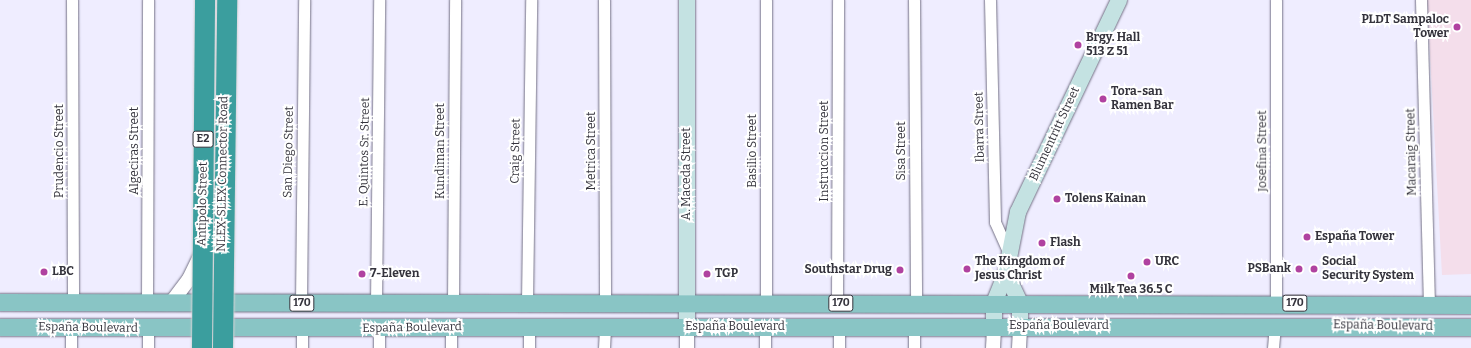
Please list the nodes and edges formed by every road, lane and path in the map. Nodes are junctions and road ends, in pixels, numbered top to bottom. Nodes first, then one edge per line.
1 (72, 0) edge
2 (148, 0) edge
3 (204, 0) edge
4 (226, 0) edge
5 (304, 0) edge
6 (379, 0) edge
7 (455, 0) edge
8 (531, 0) edge
9 (604, 0) edge
10 (687, 0) edge
11 (766, 0) edge
12 (838, 0) edge
13 (914, 0) edge
14 (990, 0) edge
15 (1119, 0) edge
16 (1276, 0) edge
17 (1421, 0) edge
18 (1008, 250) junction
19 (1006, 273) junction
20 (0, 302) edge
21 (453, 302) junction
22 (527, 302) junction
23 (605, 302) junction
24 (687, 302) junction
25 (766, 302) junction
26 (916, 302) junction
27 (73, 303) junction
28 (147, 303) junction
29 (171, 303) junction
30 (301, 303) junction
31 (837, 303) junction
32 (994, 303) junction
33 (1020, 303) junction
34 (1276, 303) junction
35 (228, 304) junction
36 (376, 304) junction
37 (1429, 304) junction
38 (1471, 305) edge
39 (1274, 325) junction
40 (605, 326) junction
41 (839, 326) junction
42 (994, 326) junction
43 (1020, 326) junction
44 (0, 327) edge
45 (71, 327) junction
46 (451, 327) junction
47 (529, 327) junction
48 (687, 327) junction
49 (765, 327) junction
50 (914, 327) junction
51 (1471, 327) edge
52 (148, 328) junction
53 (227, 328) junction
54 (379, 328) junction
55 (302, 329) junction
56 (71, 348) edge
57 (148, 348) edge
58 (202, 348) edge
59 (223, 348) edge
60 (227, 348) edge
61 (302, 348) edge
62 (379, 348) edge
63 (451, 348) edge
64 (529, 348) edge
65 (604, 348) edge
66 (687, 348) edge
67 (765, 348) edge
68 (839, 348) edge
69 (914, 348) edge
70 (993, 348) edge
71 (1019, 348) edge
72 (1273, 348) edge

1 - 27 street, Prudencio Street
2 - 28 street, Algeciras Street
3 - 29 street, Antipolo Street
3 - 58 highway, NLEX-SLEX Connector Road / E2, bridge
4 - 35 street, Antipolo Street
4 - 59 highway, NLEX-SLEX Connector Road / E2, bridge
5 - 30 street, San Diego Street
6 - 36 street, E. Quintos Sr. Street
7 - 21 street, Kundiman Street
8 - 22 street, Craig Street
9 - 23 street, Metrica Street
10 - 24 main road, A. Maceda Street
11 - 25 street, Basilio Street
12 - 31 street, Instruccion Street
13 - 26 street, Sisa Street
14 - 18 street, Ibarra Street
15 - 18 main road, Blumentritt Street
16 - 34 street, Josefina Street
17 - 37 street, Macaraig Street
18 - 19 main road, Blumentritt Street
19 - 32 main road, Blumentritt Street
19 - 33 main road, Blumentritt Street
20 - 27 main road, España Boulevard / 170
21 - 22 main road, España Boulevard / 170
21 - 36 main road, España Boulevard / 170
22 - 23 main road, España Boulevard / 170
23 - 24 main road, España Boulevard / 170
24 - 25 main road, España Boulevard / 170
24 - 48 main road, A. Maceda Street
25 - 31 main road, España Boulevard / 170
26 - 31 main road, España Boulevard / 170
26 - 32 main road, España Boulevard / 170
27 - 28 main road, España Boulevard / 170
28 - 29 main road, España Boulevard / 170
29 - 35 main road, España Boulevard / 170
30 - 35 main road, España Boulevard / 170
30 - 36 main road, España Boulevard / 170
32 - 33 main road, España Boulevard / 170
32 - 42 main road, Blumentritt Street
33 - 34 main road, España Boulevard / 170
33 - 43 main road, Blumentritt Street
34 - 37 main road, España Boulevard / 170
35 - 53 street, Antipolo Street
37 - 38 main road, España Boulevard / 170
39 - 43 main road, España Boulevard / 170
39 - 51 main road, España Boulevard / 170
39 - 72 street
40 - 47 main road, España Boulevard / 170
40 - 48 main road, España Boulevard / 170
40 - 65 street
41 - 49 main road, España Boulevard / 170
41 - 50 main road, España Boulevard / 170
41 - 68 street
42 - 43 main road, España Boulevard / 170
42 - 50 main road, España Boulevard / 170
42 - 70 street, Blumentritt Street
43 - 71 street, Blumentritt Street
44 - 45 main road, España Boulevard / 170
45 - 52 main road, España Boulevard / 170
45 - 56 street
46 - 47 main road, España Boulevard / 170
46 - 54 main road, España Boulevard / 170
46 - 63 street
47 - 64 street
48 - 49 main road, España Boulevard / 170
48 - 66 street, A. Maceda Street
49 - 67 street
50 - 69 street
52 - 53 main road, España Boulevard / 170
52 - 57 street
53 - 55 main road, España Boulevard / 170
53 - 60 street, Antipolo Street
54 - 55 main road, España Boulevard / 170
54 - 62 street
55 - 61 street

